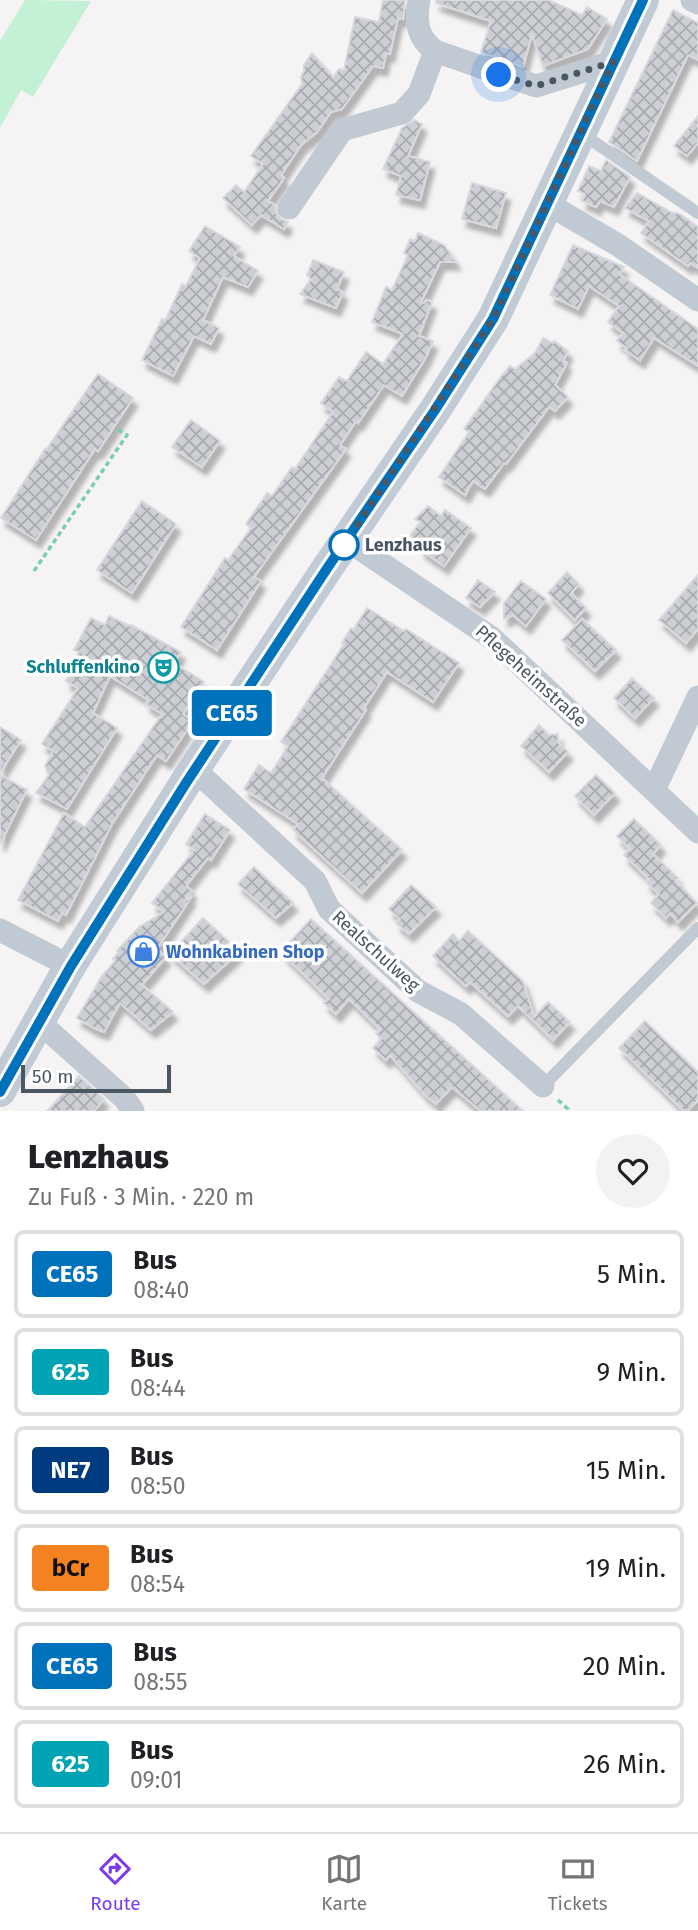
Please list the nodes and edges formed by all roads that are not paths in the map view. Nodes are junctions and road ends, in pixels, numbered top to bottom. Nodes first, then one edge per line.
1 (419, 0) edge
2 (643, 0) edge
3 (692, 0) edge
4 (698, 3) edge
5 (435, 51) junction
6 (613, 62) junction
7 (581, 133) junction
8 (548, 204) junction
9 (289, 208) dead end
10 (698, 213) edge
11 (698, 300) edge
12 (347, 540) junction
13 (698, 697) edge
14 (194, 769) junction
15 (654, 790) junction
16 (698, 832) edge
17 (698, 928) edge
18 (0, 930) edge
19 (71, 966) junction
20 (39, 1022) junction
21 (543, 1086) joint
22 (0, 1091) edge
23 (133, 1111) edge

1 - 5 street
2 - 6 street
3 - 4 street
5 - 6 street
5 - 9 street
6 - 7 street
7 - 8 street
7 - 10 lane
8 - 11 street
8 - 12 street
12 - 14 street
12 - 15 street, Pflegeheimstraße
13 - 15 street
14 - 19 street
14 - 21 street, Realschulweg
15 - 16 street, Pflegeheimstraße
17 - 21 lane
18 - 19 street
19 - 20 street
20 - 22 street
20 - 23 street

